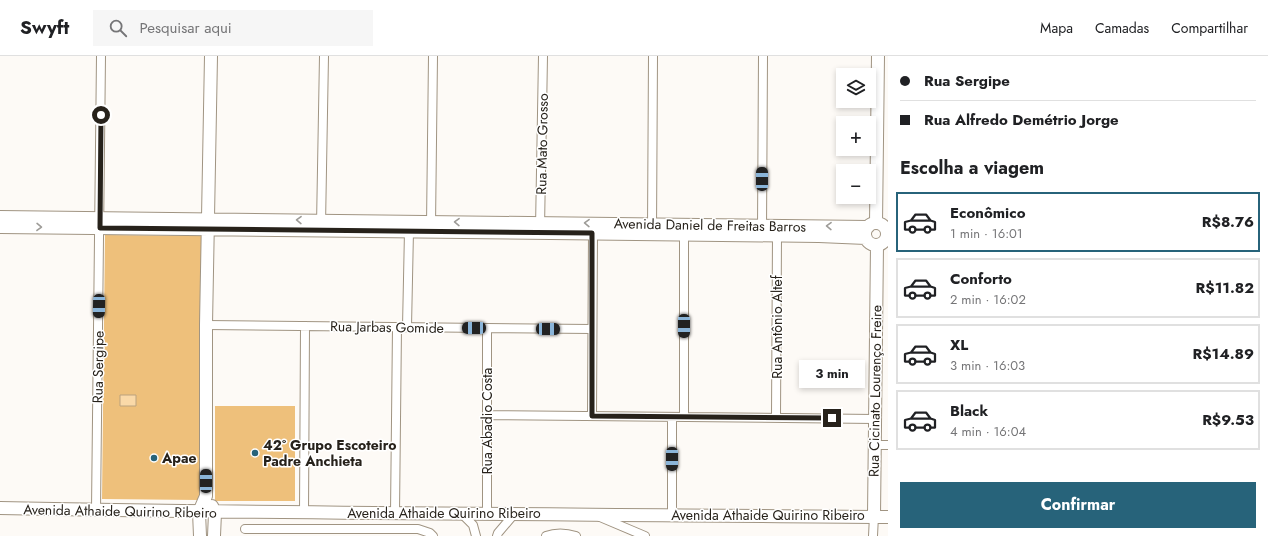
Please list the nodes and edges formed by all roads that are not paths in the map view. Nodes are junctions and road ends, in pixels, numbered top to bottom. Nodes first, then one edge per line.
1 (102, 56) edge
2 (211, 56) edge
3 (324, 56) edge
4 (434, 56) edge
5 (543, 56) edge
6 (653, 56) edge
7 (763, 56) edge
8 (878, 56) edge
9 (0, 217) edge
10 (100, 223) junction
11 (209, 224) junction
12 (321, 225) junction
13 (0, 227) edge
14 (431, 227) junction
15 (540, 228) junction
16 (652, 229) junction
17 (870, 229) junction
18 (762, 230) junction
19 (409, 231) junction
20 (592, 233) junction
21 (887, 233) edge
22 (684, 234) junction
23 (777, 235) junction
24 (877, 245) junction
25 (206, 325) junction
26 (305, 326) junction
27 (396, 327) junction
28 (407, 327) junction
29 (488, 328) junction
30 (592, 329) junction
31 (487, 416) junction
32 (592, 416) junction
33 (672, 417) junction
34 (684, 417) junction
35 (776, 418) junction
36 (875, 419) junction
37 (874, 445) junction
38 (888, 445) edge
39 (206, 496) junction
40 (0, 508) edge
41 (96, 510) junction
42 (199, 512) junction
43 (215, 513) junction
44 (304, 513) junction
45 (395, 513) junction
46 (461, 513) junction
47 (487, 513) junction
48 (515, 513) junction
49 (594, 514) junction
50 (672, 515) junction
51 (874, 516) junction
52 (888, 516) edge
53 (245, 529) dead end
54 (200, 535) edge
55 (214, 535) edge
56 (433, 536) edge
57 (476, 536) edge
58 (497, 536) edge
59 (547, 536) edge
60 (576, 536) edge
61 (645, 536) edge
62 (873, 536) edge

1 - 10 street, Rua Sergipe
2 - 11 street
3 - 12 street
4 - 14 street
5 - 15 street, Rua Mato Grosso
6 - 16 street
7 - 18 street
8 - 17 street
9 - 10 street, Avenida Daniel de Freitas Barros
10 - 11 street, Avenida Daniel de Freitas Barros
13 -> 10 street, Avenida Daniel de Freitas Barros
10 - 41 street, Rua Sergipe
11 - 12 street, Avenida Daniel de Freitas Barros
11 - 25 street
12 - 14 street, Avenida Daniel de Freitas Barros
12 - 19 street, Avenida Daniel de Freitas Barros
14 - 15 street, Avenida Daniel de Freitas Barros
14 - 19 street, Avenida Daniel de Freitas Barros
16 -> 15 street, Avenida Daniel de Freitas Barros
15 - 20 street, Avenida Daniel de Freitas Barros
16 - 18 street, Avenida Daniel de Freitas Barros
16 - 20 street, Avenida Daniel de Freitas Barros
16 - 22 street, Avenida Daniel de Freitas Barros
17 -> 18 street, Avenida Daniel de Freitas Barros
17 - 21 street
17 - 23 street, Avenida Daniel de Freitas Barros
17 - 24 street
18 - 22 street, Avenida Daniel de Freitas Barros
18 - 23 street, Avenida Daniel de Freitas Barros
19 - 28 street
20 - 30 street
21 - 24 street
22 - 34 street
23 - 35 street, Rua Antônio Altef
24 - 36 street, Rua Cicinato Lourenço Freire
25 - 26 street, Rua Jarbas Gomide
25 - 39 street
26 - 27 street, Rua Jarbas Gomide
26 - 44 street
27 - 28 street, Rua Jarbas Gomide
27 - 45 street
28 - 29 street, Rua Jarbas Gomide
29 - 30 street, Rua Jarbas Gomide
29 - 31 street, Rua Abadio Costa
30 - 32 street
31 - 32 street
31 - 47 street, Rua Abadio Costa
32 - 33 street
33 - 34 street
33 - 50 street
34 - 35 street
35 - 36 street
36 - 37 street, Rua Cicinato Lourenço Freire
37 - 38 street
37 - 51 street, Rua Cicinato Lourenço Freire
39 - 42 street
39 - 43 street
40 - 41 street, Avenida Athaide Quirino Ribeiro
41 - 42 street, Avenida Athaide Quirino Ribeiro
42 - 43 street, Avenida Athaide Quirino Ribeiro
42 - 54 street
43 - 44 street, Avenida Athaide Quirino Ribeiro
43 - 55 street
44 - 45 street, Avenida Athaide Quirino Ribeiro
45 - 46 street, Avenida Athaide Quirino Ribeiro
46 - 47 street, Avenida Athaide Quirino Ribeiro
46 - 57 street
47 - 48 street, Avenida Athaide Quirino Ribeiro
48 - 49 street, Avenida Athaide Quirino Ribeiro
48 - 58 street
49 - 50 street, Avenida Athaide Quirino Ribeiro
49 - 61 street
50 - 51 street, Avenida Athaide Quirino Ribeiro
51 - 52 street, Avenida Athaide Quirino Ribeiro
51 - 62 street, Rua Cicinato Lourenço Freire
53 - 56 street
54 - 55 street
59 - 60 street

